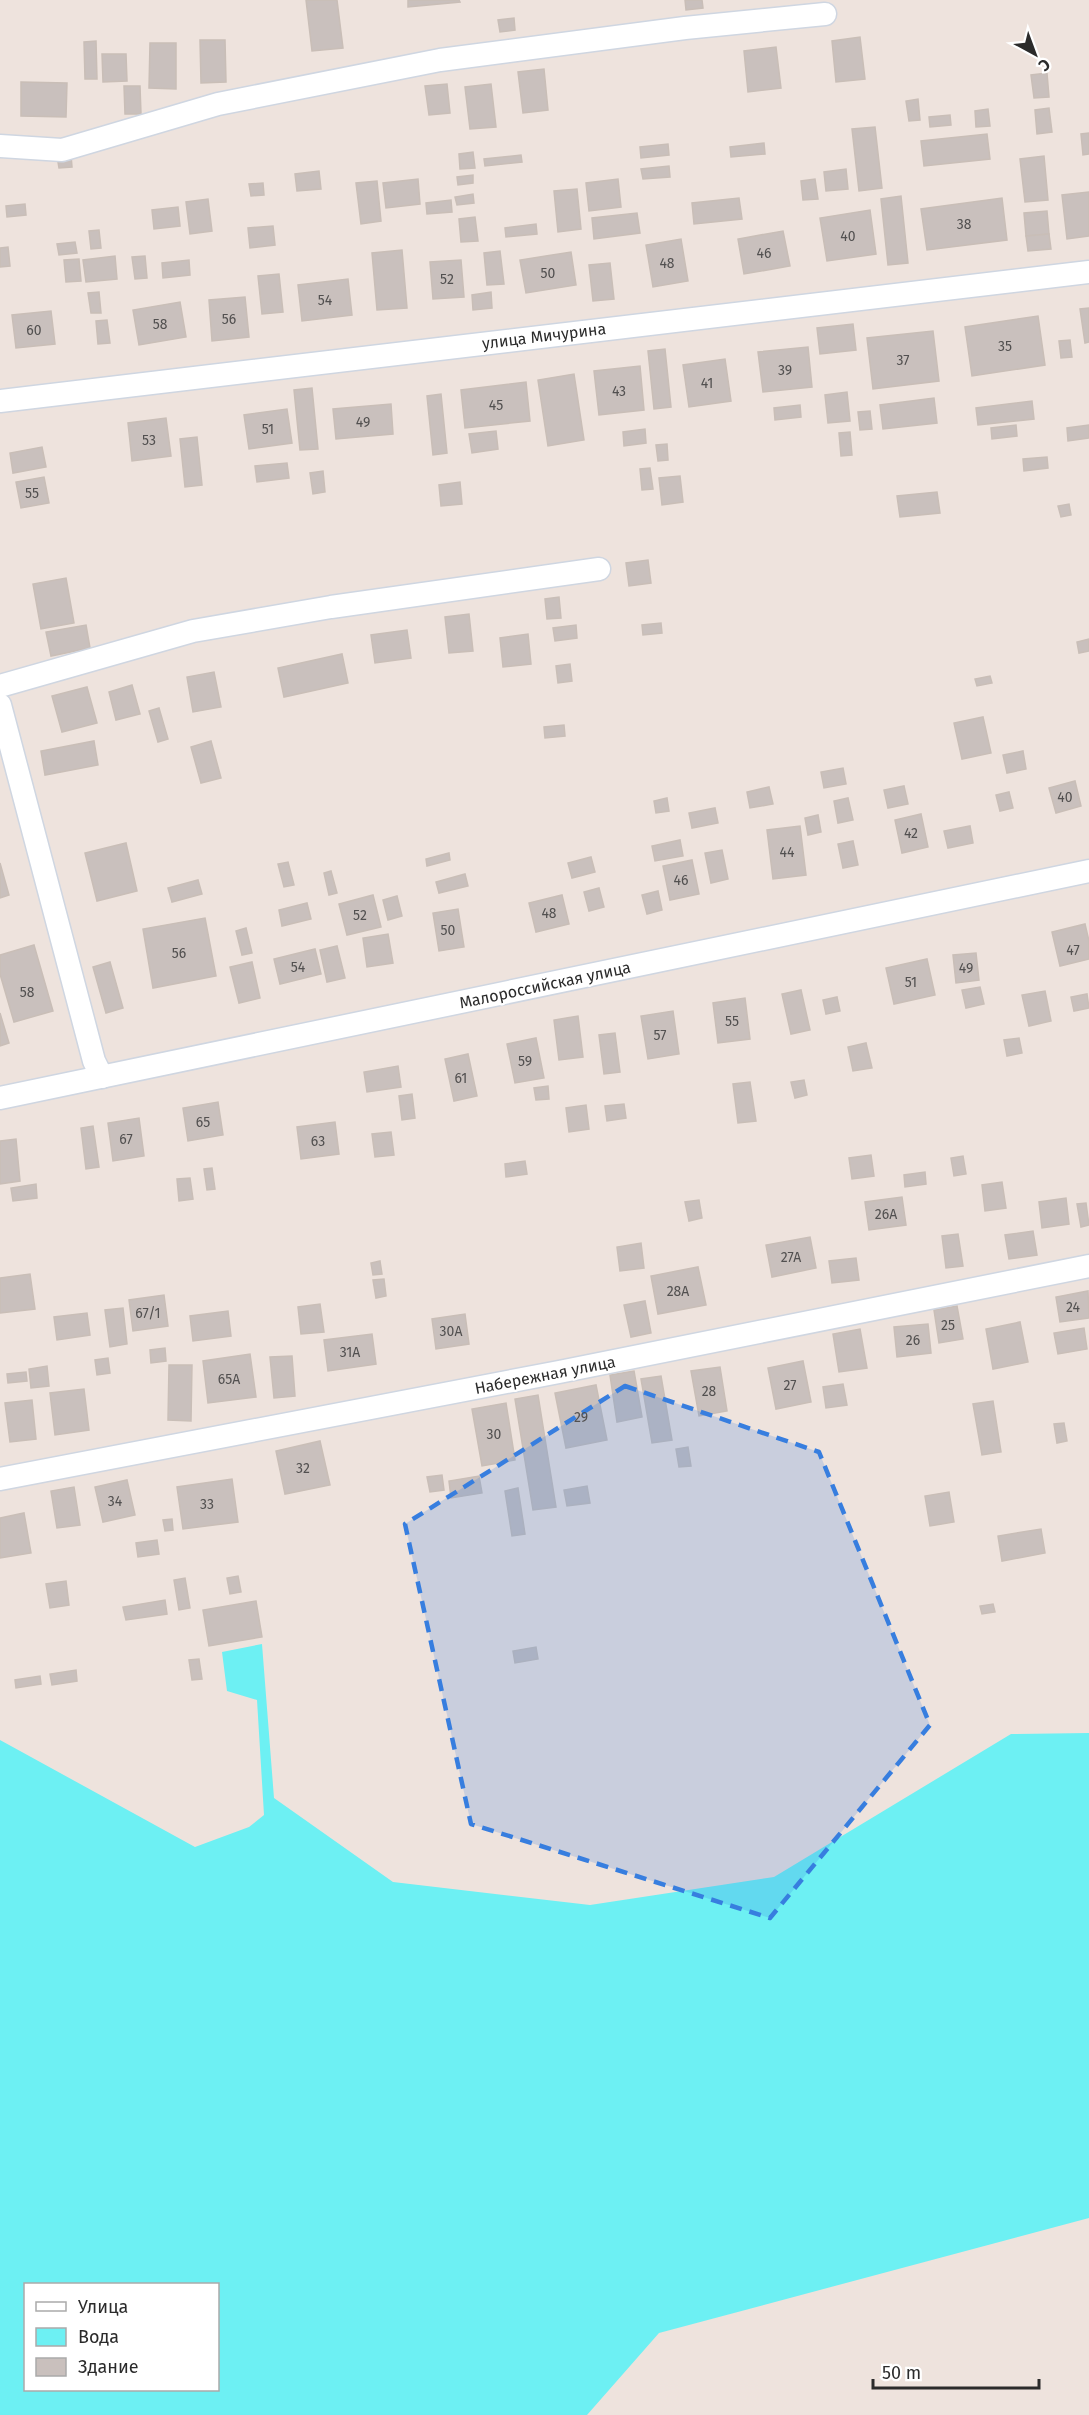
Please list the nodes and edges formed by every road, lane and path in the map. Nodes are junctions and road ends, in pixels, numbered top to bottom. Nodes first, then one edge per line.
1 (825, 14) dead end
2 (0, 146) edge
3 (1089, 272) edge
4 (0, 401) edge
5 (599, 569) dead end
6 (0, 686) edge
7 (0, 705) edge
8 (1089, 871) edge
9 (102, 1077) junction
10 (0, 1098) edge
11 (1089, 1266) edge
12 (0, 1479) edge

1 - 2 street
3 - 4 street, улица Мичурина
5 - 6 street
7 - 9 street
8 - 9 street, Малороссийская улица
9 - 10 street, Малороссийская улица
11 - 12 street, Набережная улица

